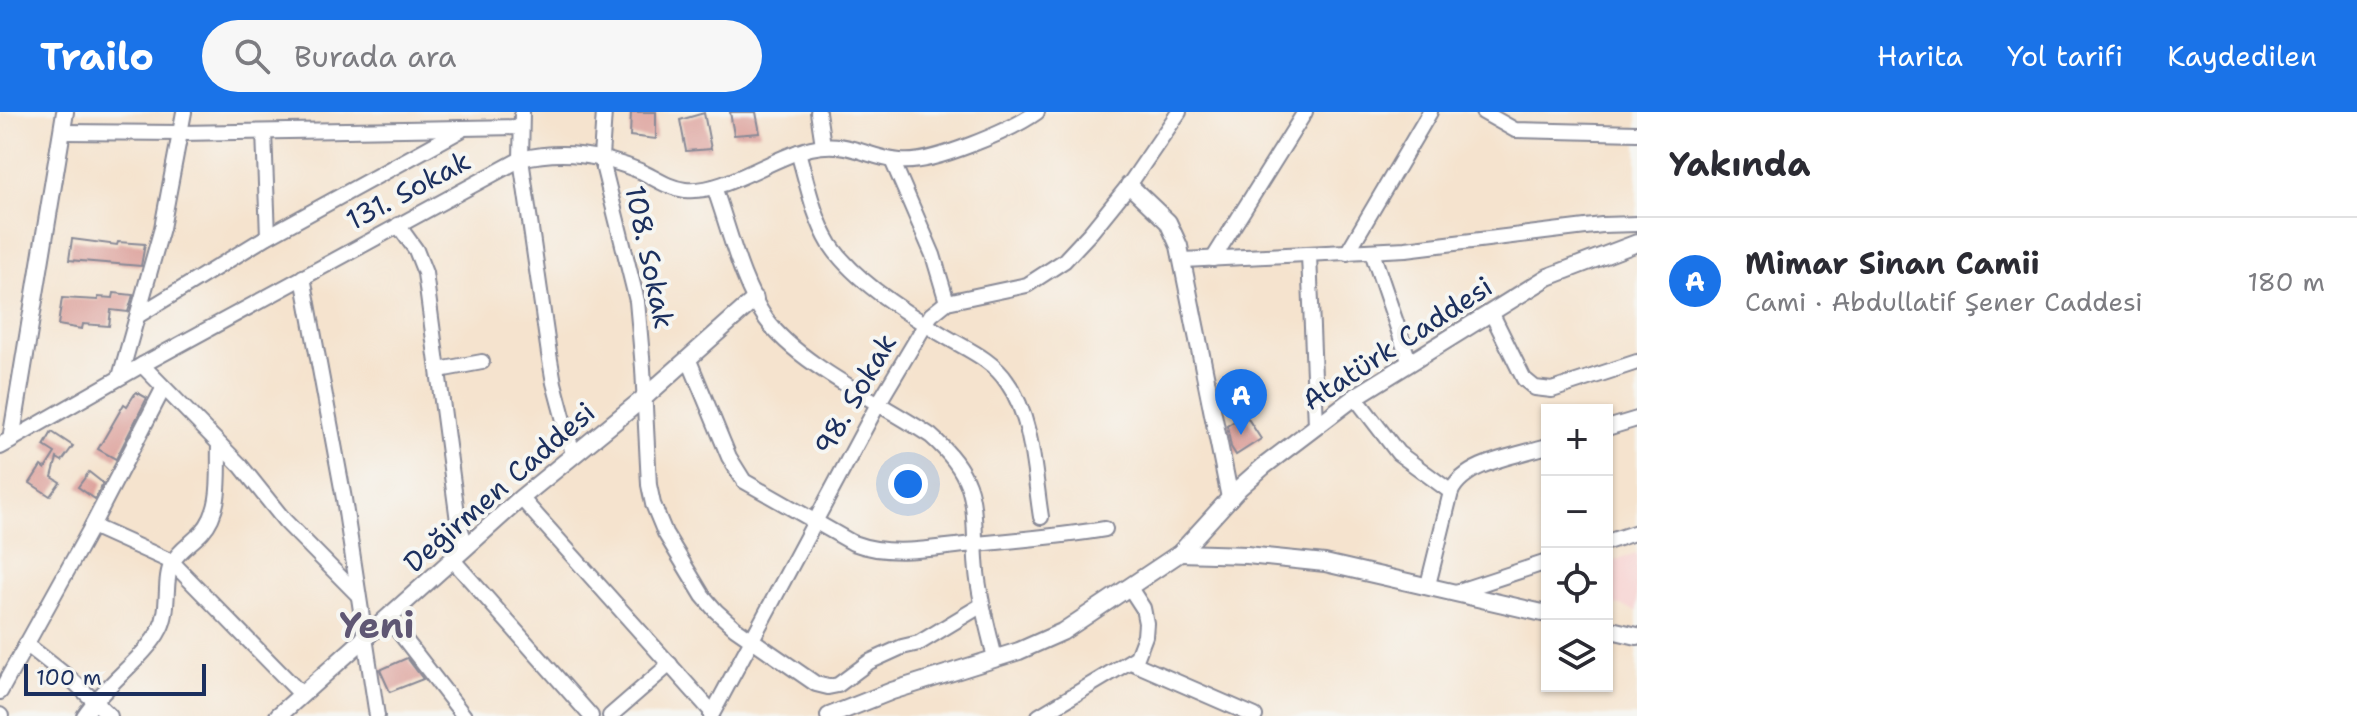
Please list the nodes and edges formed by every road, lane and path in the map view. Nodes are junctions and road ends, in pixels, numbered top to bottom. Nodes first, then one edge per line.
1 (65, 112) edge
2 (184, 112) edge
3 (604, 112) edge
4 (818, 112) edge
5 (1037, 112) edge
6 (1179, 112) edge
7 (1305, 112) edge
8 (1430, 112) edge
9 (1483, 112) edge
10 (522, 120) edge
11 (465, 128) junction
12 (62, 132) junction
13 (264, 132) junction
14 (181, 133) junction
15 (1637, 133) edge
16 (823, 145) junction
17 (798, 152) junction
18 (601, 157) junction
19 (521, 159) junction
20 (892, 160) junction
21 (1129, 185) junction
22 (714, 187) junction
23 (1637, 224) edge
24 (398, 225) junction
25 (268, 236) junction
26 (1637, 243) edge
27 (1372, 252) junction
28 (1347, 253) junction
29 (1309, 255) junction
30 (1213, 259) junction
31 (1183, 260) junction
32 (303, 277) junction
33 (755, 299) junction
34 (947, 302) junction
35 (1491, 312) junction
36 (139, 315) junction
37 (925, 324) junction
38 (688, 358) junction
39 (1409, 361) junction
40 (482, 362) dead end
41 (1637, 362) edge
42 (142, 365) junction
43 (439, 370) junction
44 (120, 377) junction
45 (163, 389) junction
46 (645, 397) junction
47 (1355, 397) junction
48 (878, 404) junction
49 (1637, 419) edge
50 (1316, 425) junction
51 (1613, 426) edge
52 (5, 443) edge
53 (219, 445) junction
54 (1541, 448) edge
55 (573, 454) junction
56 (1451, 492) junction
57 (521, 498) junction
58 (1230, 498) junction
59 (1041, 517) dead end
60 (814, 522) junction
61 (92, 526) junction
62 (1105, 529) dead end
63 (1637, 532) edge
64 (1613, 540) edge
65 (975, 544) junction
66 (466, 546) junction
67 (1180, 553) junction
68 (452, 559) junction
69 (172, 562) junction
70 (1541, 564) edge
71 (1428, 585) junction
72 (1130, 588) junction
73 (1456, 592) junction
74 (358, 595) junction
75 (982, 605) junction
76 (1541, 613) edge
77 (389, 619) junction
78 (1613, 630) edge
79 (1637, 636) edge
80 (751, 638) junction
81 (365, 641) junction
82 (26, 644) junction
83 (995, 658) junction
84 (1131, 662) junction
85 (670, 664) junction
86 (0, 692) edge
87 (302, 695) junction
88 (95, 700) junction
89 (712, 714) edge
90 (84, 716) edge
91 (110, 716) edge
92 (278, 716) edge
93 (377, 716) edge
94 (464, 716) edge
95 (591, 716) edge
96 (610, 716) edge
97 (829, 716) edge
98 (1039, 716) edge
99 (1255, 716) edge

1 - 12 street
2 - 14 street
3 - 18 street, 108. Sokak
4 - 16 street
5 - 20 street, 131. Sokak
6 - 21 street
7 - 30 street
8 - 28 street
9 - 15 street
10 - 11 street
10 - 19 street
11 - 13 street
11 - 25 street
12 - 14 street
12 - 52 street
13 - 14 street
13 - 25 street
14 - 36 street
16 - 17 street, 131. Sokak
16 - 20 street, 131. Sokak
17 - 22 street, 131. Sokak
17 - 37 street
18 - 19 street, 131. Sokak
18 - 22 street, 131. Sokak
18 - 46 street, 108. Sokak
19 - 24 street, 131. Sokak
19 - 55 street
20 - 34 street
21 - 31 street
21 - 34 street
22 - 33 street
23 - 27 street
24 - 32 street, 131. Sokak
24 - 43 street
25 - 36 street
26 - 35 street, Atatürk Caddesi
27 - 28 street
27 - 39 street
28 - 29 street
29 - 30 street
29 - 50 street
30 - 31 street
31 - 58 street
32 - 42 street, 131. Sokak
32 - 74 street
33 - 38 street, Değirmen Caddesi
33 - 48 street
34 - 37 street, 98. Sokak
35 - 39 street, Atatürk Caddesi
35 - 41 street
36 - 44 street
37 - 48 street, 98. Sokak
37 - 59 street
38 - 46 street, Değirmen Caddesi
38 - 60 street
39 - 47 street, Atatürk Caddesi
40 - 43 street
42 - 44 street, 131. Sokak
42 - 45 street
43 - 66 street
44 - 52 street, 131. Sokak
45 - 53 street
45 - 61 street
46 - 55 street, Değirmen Caddesi
46 - 80 street, 108. Sokak
47 - 50 street, Atatürk Caddesi
47 - 56 street
48 - 60 street, 98. Sokak
48 - 65 street
49 - 51 street
50 - 58 street, Atatürk Caddesi
53 - 69 street
53 - 74 street
54 - 56 street
55 - 57 street, Değirmen Caddesi
56 - 71 street
57 - 66 street, Değirmen Caddesi
57 - 85 street
58 - 67 street, Atatürk Caddesi
60 - 65 street
60 - 80 street, 98. Sokak
61 - 69 street
61 - 82 street
62 - 65 street
63 - 64 street
65 - 75 street
66 - 68 street, Değirmen Caddesi
67 - 71 street
67 - 72 street, Atatürk Caddesi
68 - 77 street, Değirmen Caddesi
68 - 95 street
69 - 87 street
69 - 88 street
70 - 73 street
71 - 73 street
72 - 83 street, Atatürk Caddesi
72 - 84 street
73 - 76 street
74 - 81 street
75 - 80 street, 108. Sokak
75 - 83 street
77 - 81 street, Değirmen Caddesi
77 - 94 street
78 - 79 street
80 - 89 street, 98. Sokak
81 - 87 street, Değirmen Caddesi
81 - 93 street
82 - 86 street
82 - 88 street
83 - 97 street, Atatürk Caddesi
84 - 98 street
84 - 99 street
85 - 89 street
85 - 96 street
87 - 92 street, Değirmen Caddesi
88 - 90 street
88 - 91 street

